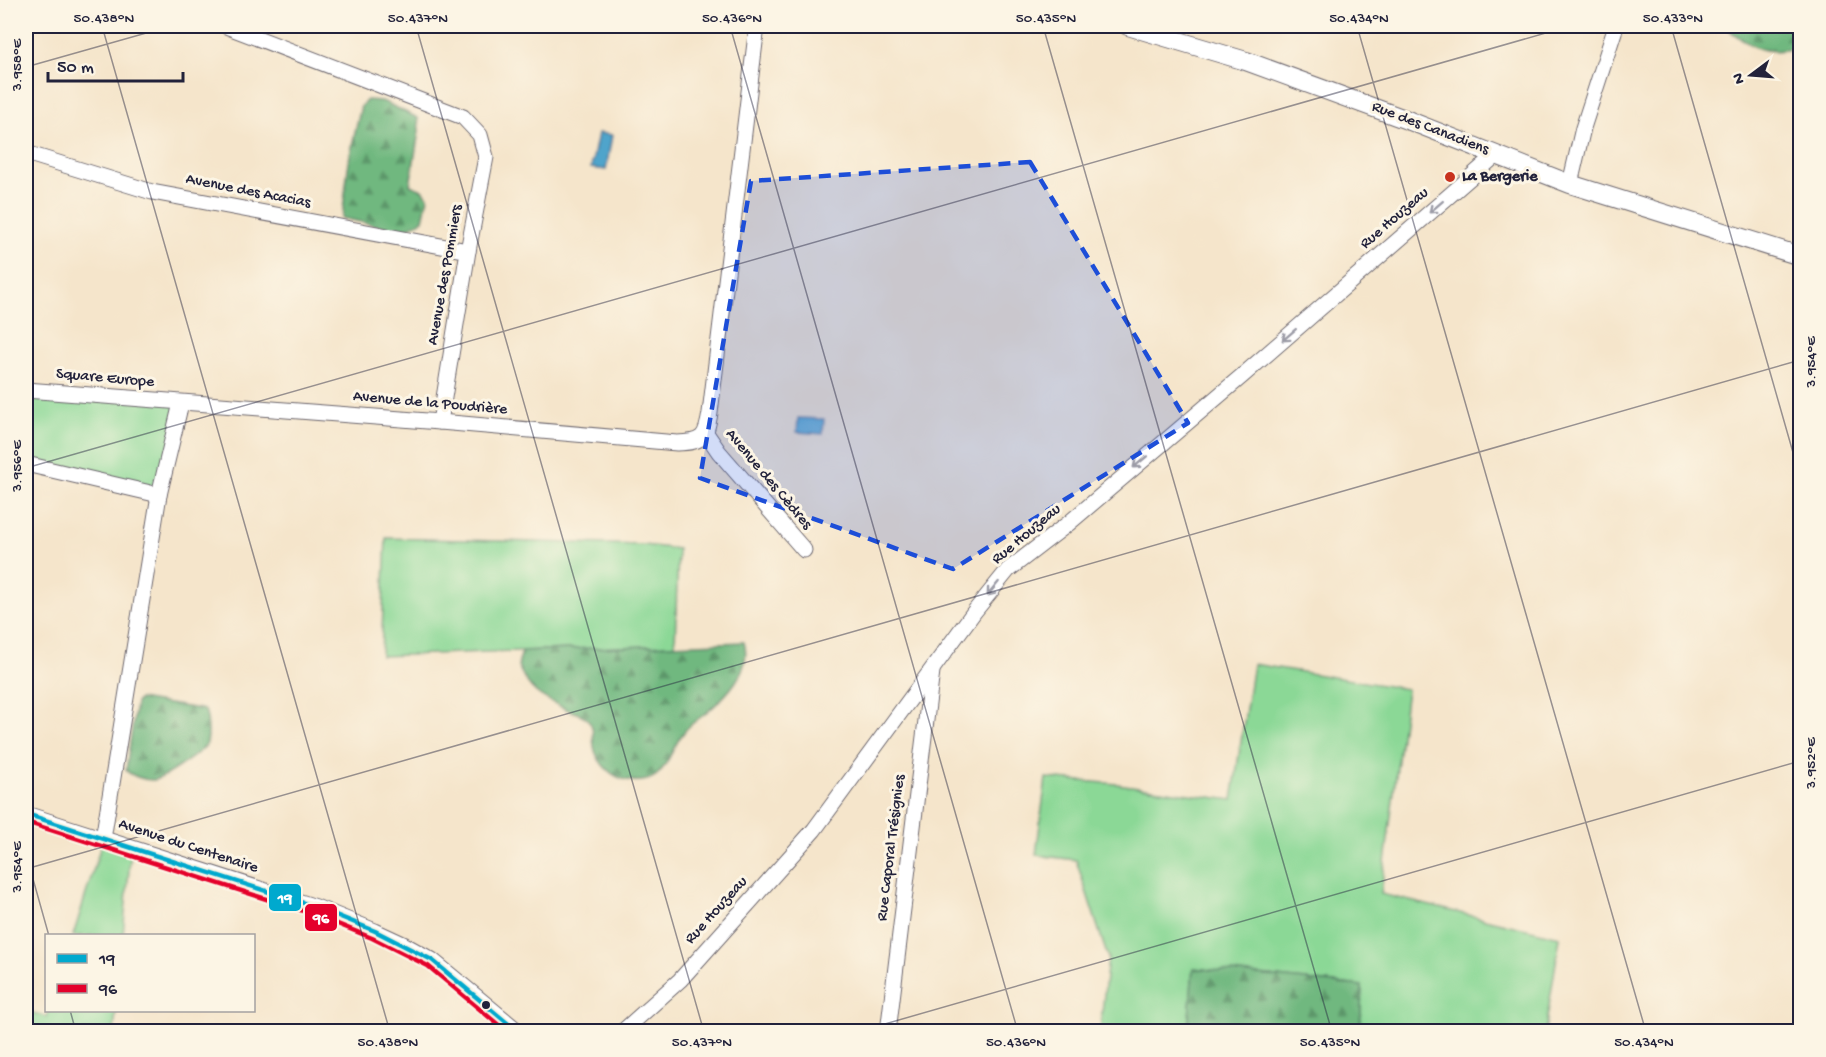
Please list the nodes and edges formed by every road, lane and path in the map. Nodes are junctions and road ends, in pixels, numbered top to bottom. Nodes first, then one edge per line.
1 (226, 26) edge
2 (757, 26) edge
3 (1128, 26) edge
4 (1616, 26) edge
5 (26, 153) edge
6 (1496, 155) junction
7 (1570, 184) junction
8 (468, 251) junction
9 (1800, 256) edge
10 (26, 390) edge
11 (181, 403) junction
12 (440, 422) junction
13 (706, 434) junction
14 (26, 464) edge
15 (159, 495) junction
16 (804, 550) dead end
17 (932, 670) junction
18 (26, 814) edge
19 (103, 839) junction
20 (519, 1032) edge
21 (622, 1032) edge
22 (888, 1032) edge

1 - 8 street, Avenue des Pommiers
2 - 13 street
3 - 6 street, Rue des Canadiens
4 - 7 street
5 - 8 street, Avenue des Acacias
6 - 7 street, Rue des Canadiens
6 -> 17 street, Rue Houzeau
7 - 9 street, Rue des Canadiens
8 - 12 street, Avenue des Pommiers
10 - 11 street, Square Europe
11 - 12 street, Avenue de la Poudrière
11 - 15 street
12 - 13 street, Avenue de la Poudrière
13 - 16 street, Avenue des Cèdres
14 - 15 street
15 - 19 street
17 - 21 street, Rue Houzeau
17 - 22 street, Rue Caporal Trésignies
18 - 19 street, Avenue du Centenaire
19 - 20 street, Avenue du Centenaire

